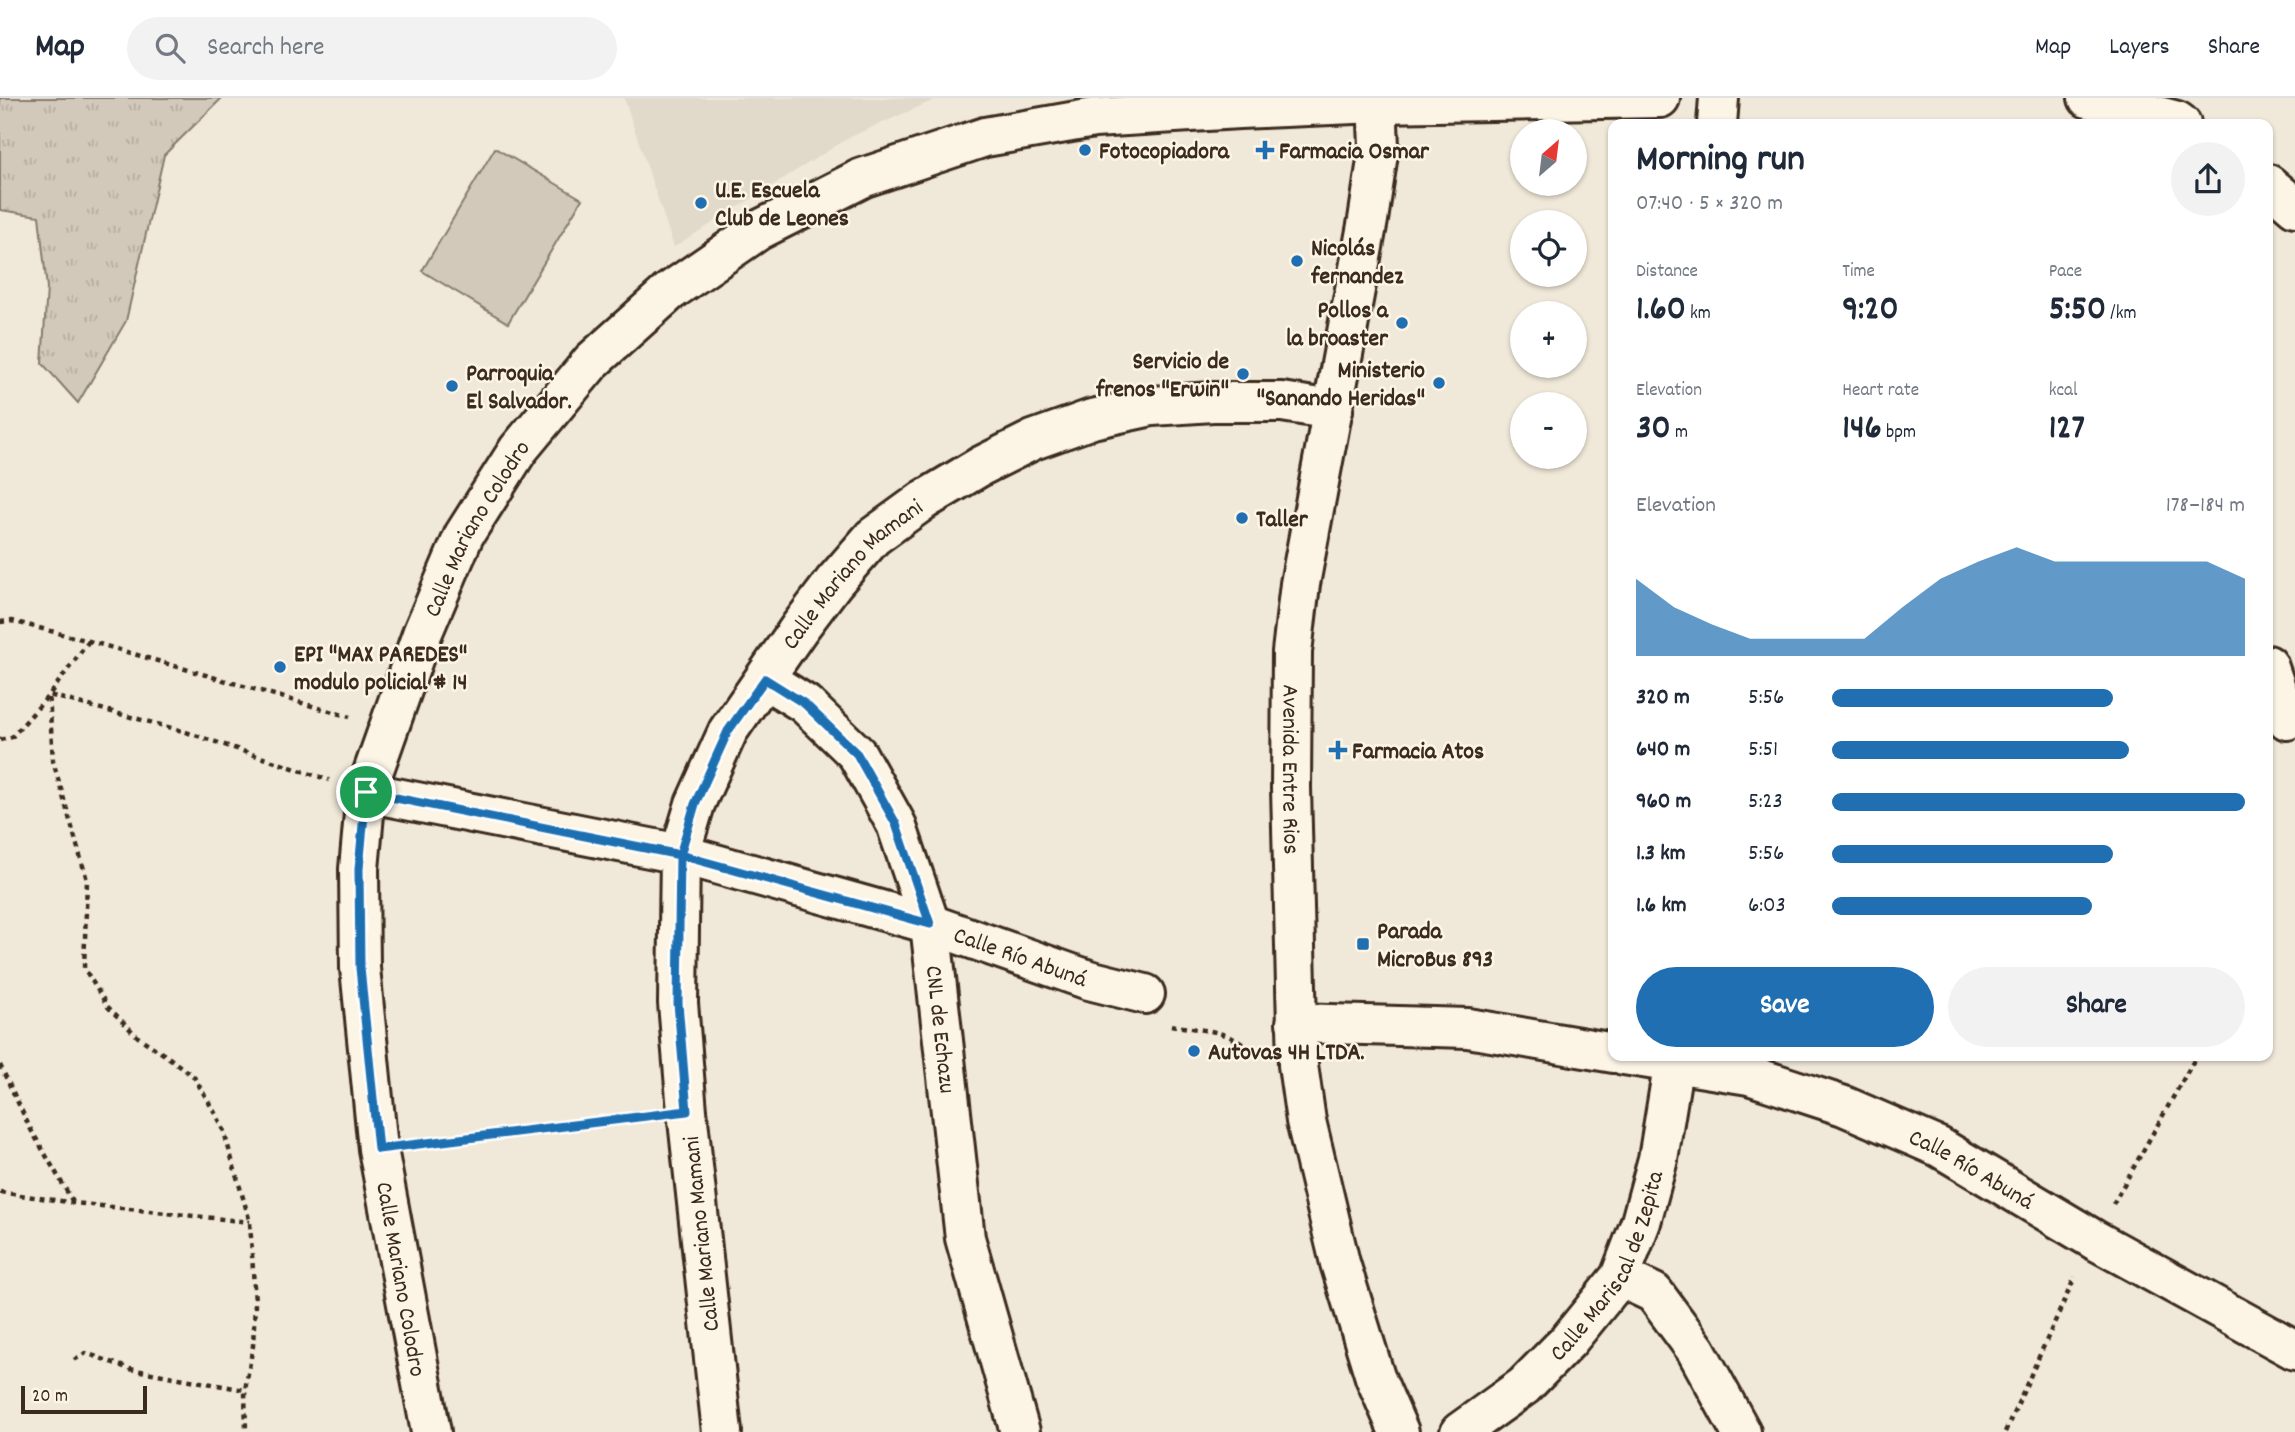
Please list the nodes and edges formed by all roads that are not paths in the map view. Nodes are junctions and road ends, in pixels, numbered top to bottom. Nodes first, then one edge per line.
1 (1660, 98) edge
2 (1719, 98) edge
3 (2088, 98) edge
4 (1378, 100) edge
5 (1717, 119) edge
6 (2163, 119) edge
7 (2273, 188) edge
8 (2295, 207) edge
9 (1333, 410) junction
10 (765, 679) junction
11 (2273, 684) edge
12 (2283, 721) edge
13 (366, 792) junction
14 (680, 855) junction
15 (930, 924) junction
16 (1146, 994) dead end
17 (1296, 1023) junction
18 (1608, 1053) edge
19 (1675, 1061) edge
20 (1680, 1061) edge
21 (1620, 1277) junction
22 (2295, 1350) edge
23 (430, 1432) edge
24 (722, 1432) edge
25 (1020, 1432) edge
26 (1399, 1432) edge
27 (1460, 1432) edge
28 (1741, 1432) edge

1 - 4 street, Calle Mariano Colodro
2 - 5 street
3 - 6 street
4 - 9 street, Avenida Entre Rios
4 - 13 street, Calle Mariano Colodro
7 - 8 street
9 - 10 street, Calle Mariano Mamani
9 - 17 street, Avenida Entre Rios
10 - 14 street, Calle Mariano Mamani
10 - 15 street, CNL de Echazu
11 - 12 street
13 - 14 street, Calle Río Abuná
13 - 23 street, Calle Mariano Colodro
14 - 15 street, Calle Río Abuná
14 - 24 street, Calle Mariano Mamani
15 - 16 street, Calle Río Abuná
15 - 25 street, CNL de Echazu
17 - 18 street
17 - 26 street, Avenida Entre Rios
19 - 21 street, Calle Mariscal de Zepita
20 - 22 street, Calle Río Abuná
21 - 27 street, Calle Mariscal de Zepita
21 - 28 street

